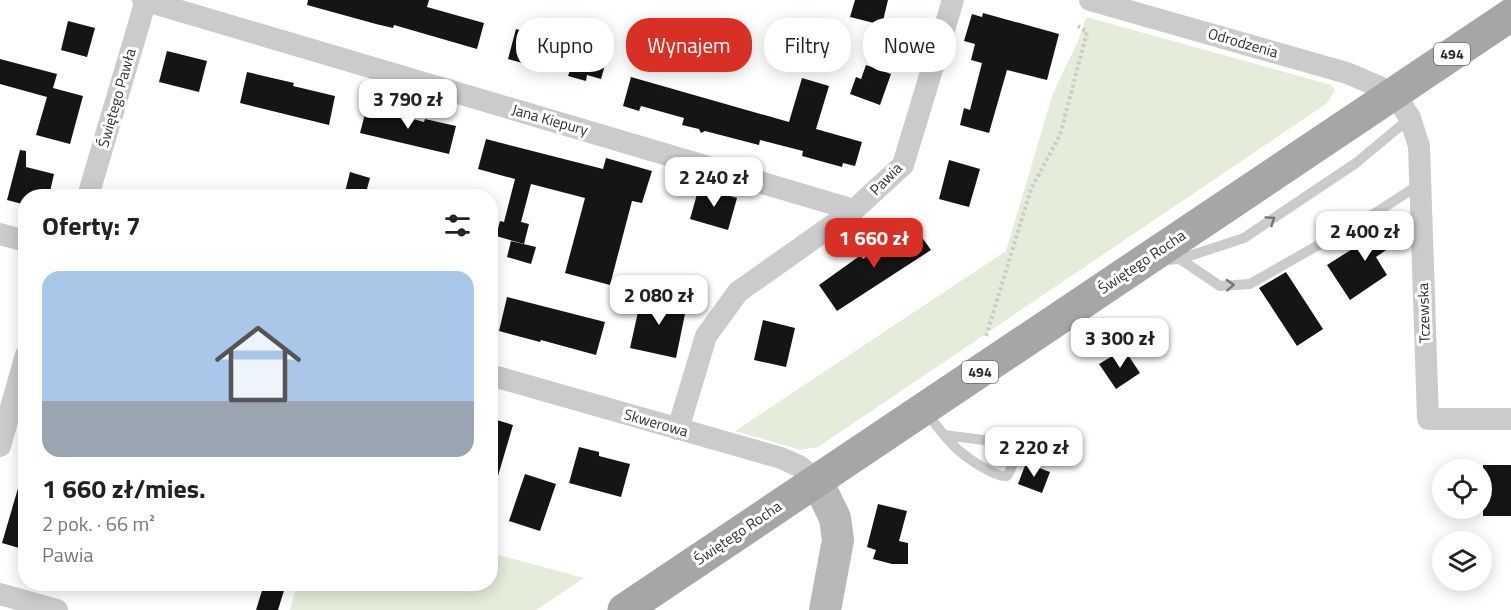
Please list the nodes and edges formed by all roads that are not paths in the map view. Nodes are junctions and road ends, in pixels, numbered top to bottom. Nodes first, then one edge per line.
1 (145, 0) edge
2 (953, 0) edge
3 (1090, 0) edge
4 (1511, 15) edge
5 (1402, 106) junction
6 (1420, 184) junction
7 (90, 189) edge
8 (854, 210) junction
9 (0, 234) edge
10 (18, 239) edge
11 (1180, 259) junction
12 (1143, 262) junction
13 (498, 377) edge
14 (18, 383) edge
15 (1511, 420) edge
16 (934, 422) junction
17 (678, 429) junction
18 (0, 446) edge
19 (817, 480) junction
20 (0, 594) edge
21 (57, 610) edge
22 (624, 610) edge
23 (825, 610) edge

1 - 7 street, Świętego Pawła
1 - 8 street, Jana Kiepury
2 - 8 street, Pawia
3 - 5 street, Odrodzenia
4 - 5 main road, Świętego Rocha / 494
5 - 6 street, Tczewska
11 -> 5 lane
5 - 12 main road, Świętego Rocha / 494
11 -> 6 lane
6 - 15 street, Tczewska
8 - 17 street, Pawia
9 - 10 street
11 - 12 lane
12 - 16 main road, Świętego Rocha / 494
13 - 17 street, Skwerowa
14 - 18 street
16 - 16 lane
16 - 19 main road, Świętego Rocha / 494
17 - 19 street, Skwerowa
19 - 22 main road, Świętego Rocha / 494
19 - 23 street
20 - 21 street

